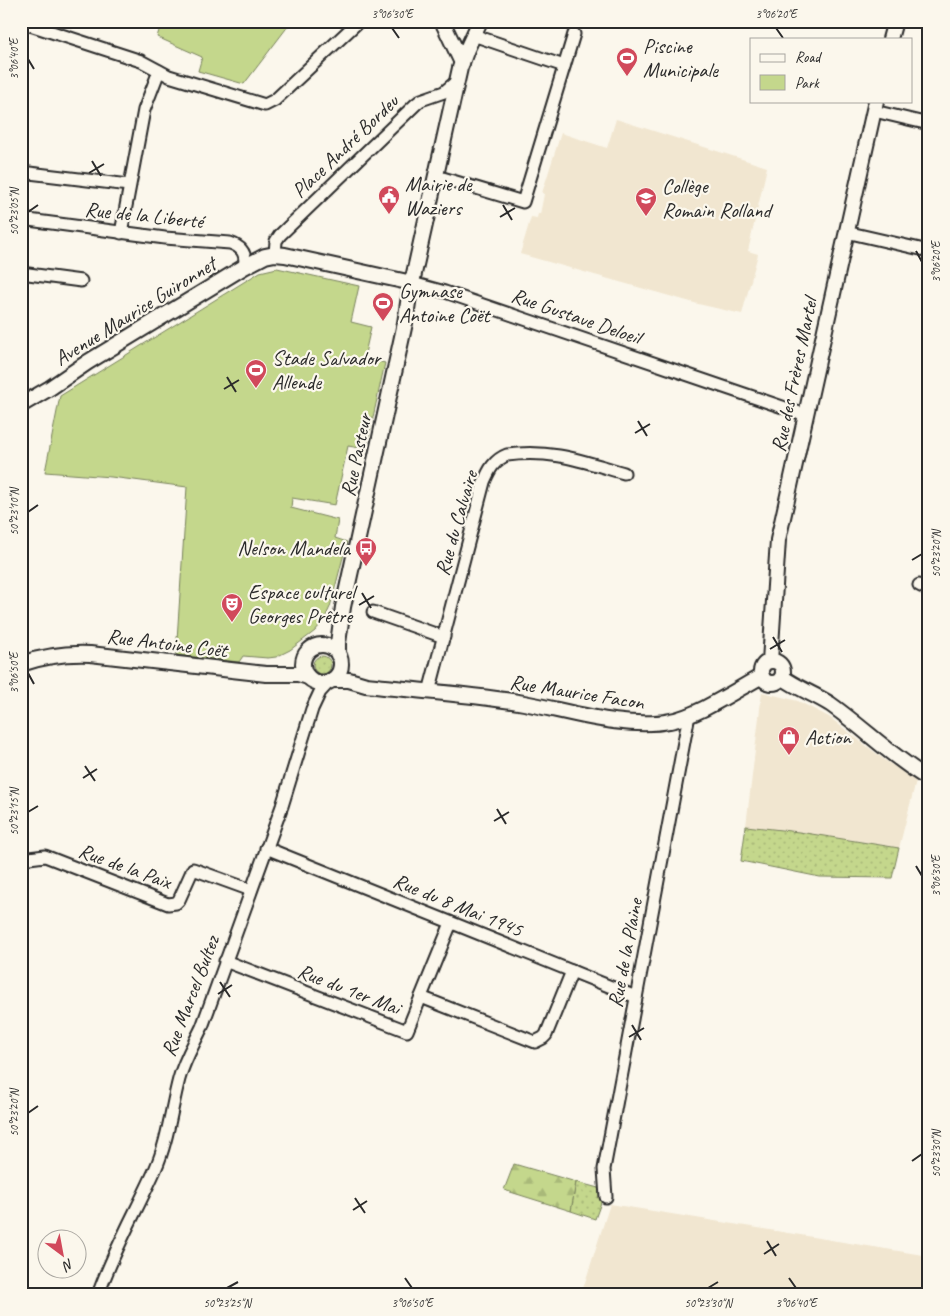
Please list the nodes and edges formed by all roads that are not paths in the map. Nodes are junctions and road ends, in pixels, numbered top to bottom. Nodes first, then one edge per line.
1 (360, 21) edge
2 (442, 21) edge
3 (480, 21) edge
4 (895, 21) edge
5 (21, 22) edge
6 (574, 34) dead end
7 (473, 35) junction
8 (890, 38) edge
9 (462, 63) junction
10 (564, 66) junction
11 (159, 71) junction
12 (457, 81) junction
13 (875, 106) edge
14 (929, 124) edge
15 (21, 172) edge
16 (436, 176) junction
17 (129, 185) junction
18 (21, 219) edge
19 (121, 232) junction
20 (846, 232) junction
21 (929, 251) edge
22 (275, 254) junction
23 (244, 267) junction
24 (21, 272) edge
25 (81, 281) dead end
26 (412, 283) junction
27 (21, 405) edge
28 (806, 415) junction
29 (624, 473) dead end
30 (343, 607) junction
31 (373, 612) dead end
32 (444, 637) junction
33 (318, 646) junction
34 (340, 657) junction
35 (770, 661) junction
36 (21, 664) edge
37 (762, 676) junction
38 (310, 678) junction
39 (782, 678) junction
40 (331, 681) junction
41 (377, 686) junction
42 (429, 692) junction
43 (312, 709) junction
44 (689, 715) junction
45 (929, 779) edge
46 (266, 848) junction
47 (21, 859) edge
48 (251, 890) junction
49 (451, 923) junction
50 (225, 961) junction
51 (572, 971) junction
52 (636, 996) junction
53 (421, 997) junction
54 (606, 1197) dead end
55 (98, 1295) edge

1 - 11 street
2 - 9 street
3 - 7 street, Rue Pasteur
4 - 8 street
5 - 11 street
6 - 10 street
7 - 9 street, Rue Pasteur
7 - 10 street
9 - 12 street, Rue Pasteur
10 - 16 street
11 - 17 street
12 - 16 street, Rue Pasteur
12 - 22 street, Place André Bordeu
13 - 14 street
13 - 20 street, Rue des Frères Martel
15 - 17 street
16 - 26 street, Rue Pasteur
17 - 19 street
18 - 19 street, Rue de la Liberté
19 - 23 street, Rue de la Liberté
20 - 21 street
20 - 28 street, Rue des Frères Martel
22 - 23 street
22 - 26 street, Rue Gustave Deloeil
23 - 27 street, Avenue Maurice Guironnet
24 - 25 street
26 - 28 street, Rue Gustave Deloeil
26 - 30 street, Rue Pasteur
28 - 35 street, Rue des Frères Martel
29 - 32 street, Rue du Calvaire
30 - 33 street, Rue Pasteur
30 - 34 street, Rue Pasteur
31 - 32 street
32 - 42 street, Rue du Calvaire
33 - 34 street
33 - 38 street
34 - 40 street
34 - 41 street, Rue Maurice Facon
35 - 37 street
35 - 39 street
36 - 38 street, Rue Antoine Coët
37 - 39 street
37 - 44 street, Rue Maurice Facon
38 - 40 street
38 - 43 street, Rue Marcel Bultez
39 - 45 street
40 - 41 street, Rue Maurice Facon
40 - 43 street, Rue Marcel Bultez
41 - 42 street, Rue Maurice Facon
42 - 44 street, Rue Maurice Facon
43 - 46 street, Rue Marcel Bultez
44 - 52 street, Rue de la Plaine
46 - 48 street, Rue Marcel Bultez
46 - 49 street, Rue du 8 Mai 1945
47 - 48 street, Rue de la Paix
48 - 50 street, Rue Marcel Bultez
49 - 51 street, Rue du 8 Mai 1945
49 - 53 street, Rue du 1er Mai
50 - 53 street, Rue du 1er Mai
50 - 55 street, Rue Marcel Bultez
51 - 52 street, Rue du 8 Mai 1945
51 - 53 street
52 - 54 street, Rue de la Plaine

